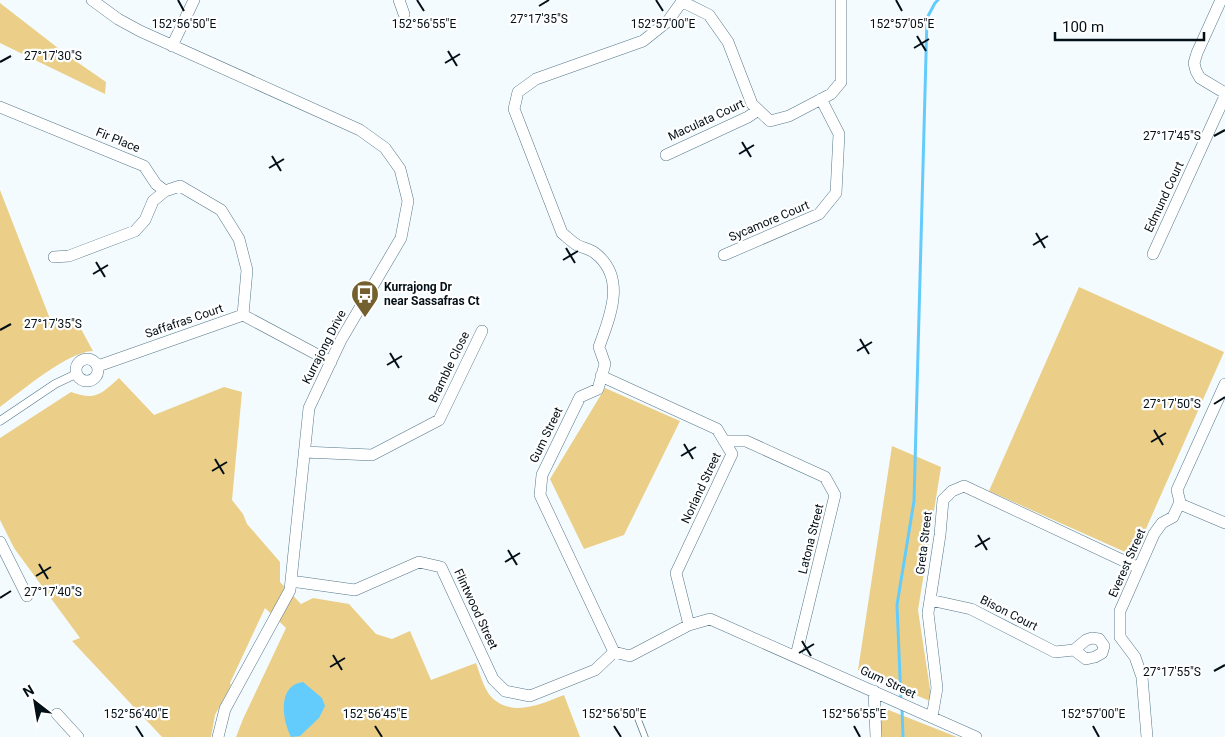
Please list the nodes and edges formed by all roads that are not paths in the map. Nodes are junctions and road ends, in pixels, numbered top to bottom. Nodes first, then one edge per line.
1 (92, 0) edge
2 (194, 0) edge
3 (399, 0) edge
4 (841, 0) edge
5 (1221, 0) edge
6 (683, 1) edge
7 (404, 14) dead end
8 (172, 46) junction
9 (1225, 94) edge
10 (821, 99) junction
11 (0, 107) edge
12 (758, 110) junction
13 (666, 155) dead end
14 (166, 191) junction
15 (1153, 254) dead end
16 (724, 255) dead end
17 (54, 257) dead end
18 (243, 315) junction
19 (482, 331) dead end
20 (330, 362) junction
21 (76, 374) joint
22 (601, 376) junction
23 (1224, 389) edge
24 (0, 421) edge
25 (724, 441) junction
26 (304, 452) junction
27 (1180, 504) junction
28 (1225, 523) edge
29 (0, 542) edge
30 (1139, 568) junction
31 (291, 581) junction
32 (27, 596) dead end
33 (930, 600) junction
34 (689, 625) junction
35 (1074, 650) dead end
36 (614, 652) junction
37 (796, 656) junction
38 (874, 691) junction
39 (56, 714) dead end
40 (636, 714) dead end
41 (932, 717) junction
42 (78, 737) edge
43 (218, 737) edge
44 (645, 737) edge
45 (876, 737) edge
46 (976, 737) edge
47 (1147, 737) edge

1 - 8 street, Kurrajong Drive
2 - 8 street
3 - 7 street
4 - 10 street
5 - 9 street
6 - 12 street
6 - 22 street
8 - 20 street, Kurrajong Drive
9 - 15 street, Edmund Court
10 - 12 street
10 - 16 street, Sycamore Court
11 - 14 street, Fir Place
12 - 13 street, Maculata Court
14 - 17 street
14 - 18 street
18 - 20 street, Saffafras Court
18 - 21 street, Saffafras Court
19 - 26 street, Bramble Close
20 - 26 street, Kurrajong Drive
21 - 24 street, Saffafras Court
22 - 25 street, Norland Street
22 - 36 street, Gum Street
23 - 27 street
25 - 34 street, Norland Street
25 - 37 street, Latona Street
26 - 31 street, Kurrajong Drive
27 - 28 street
27 - 30 street, Everest Street
29 - 32 street
30 - 33 street, Greta Street
30 - 47 street, Everest Street
31 - 36 street, Flintwood Street
31 - 43 street, Kurrajong Drive
33 - 35 street, Bison Court
33 - 41 street, Greta Street
34 - 36 street, Gum Street
34 - 37 street, Gum Street
37 - 38 street, Gum Street
38 - 41 street, Gum Street
38 - 45 street
39 - 42 street
40 - 44 lane
41 - 46 street, Gum Street

